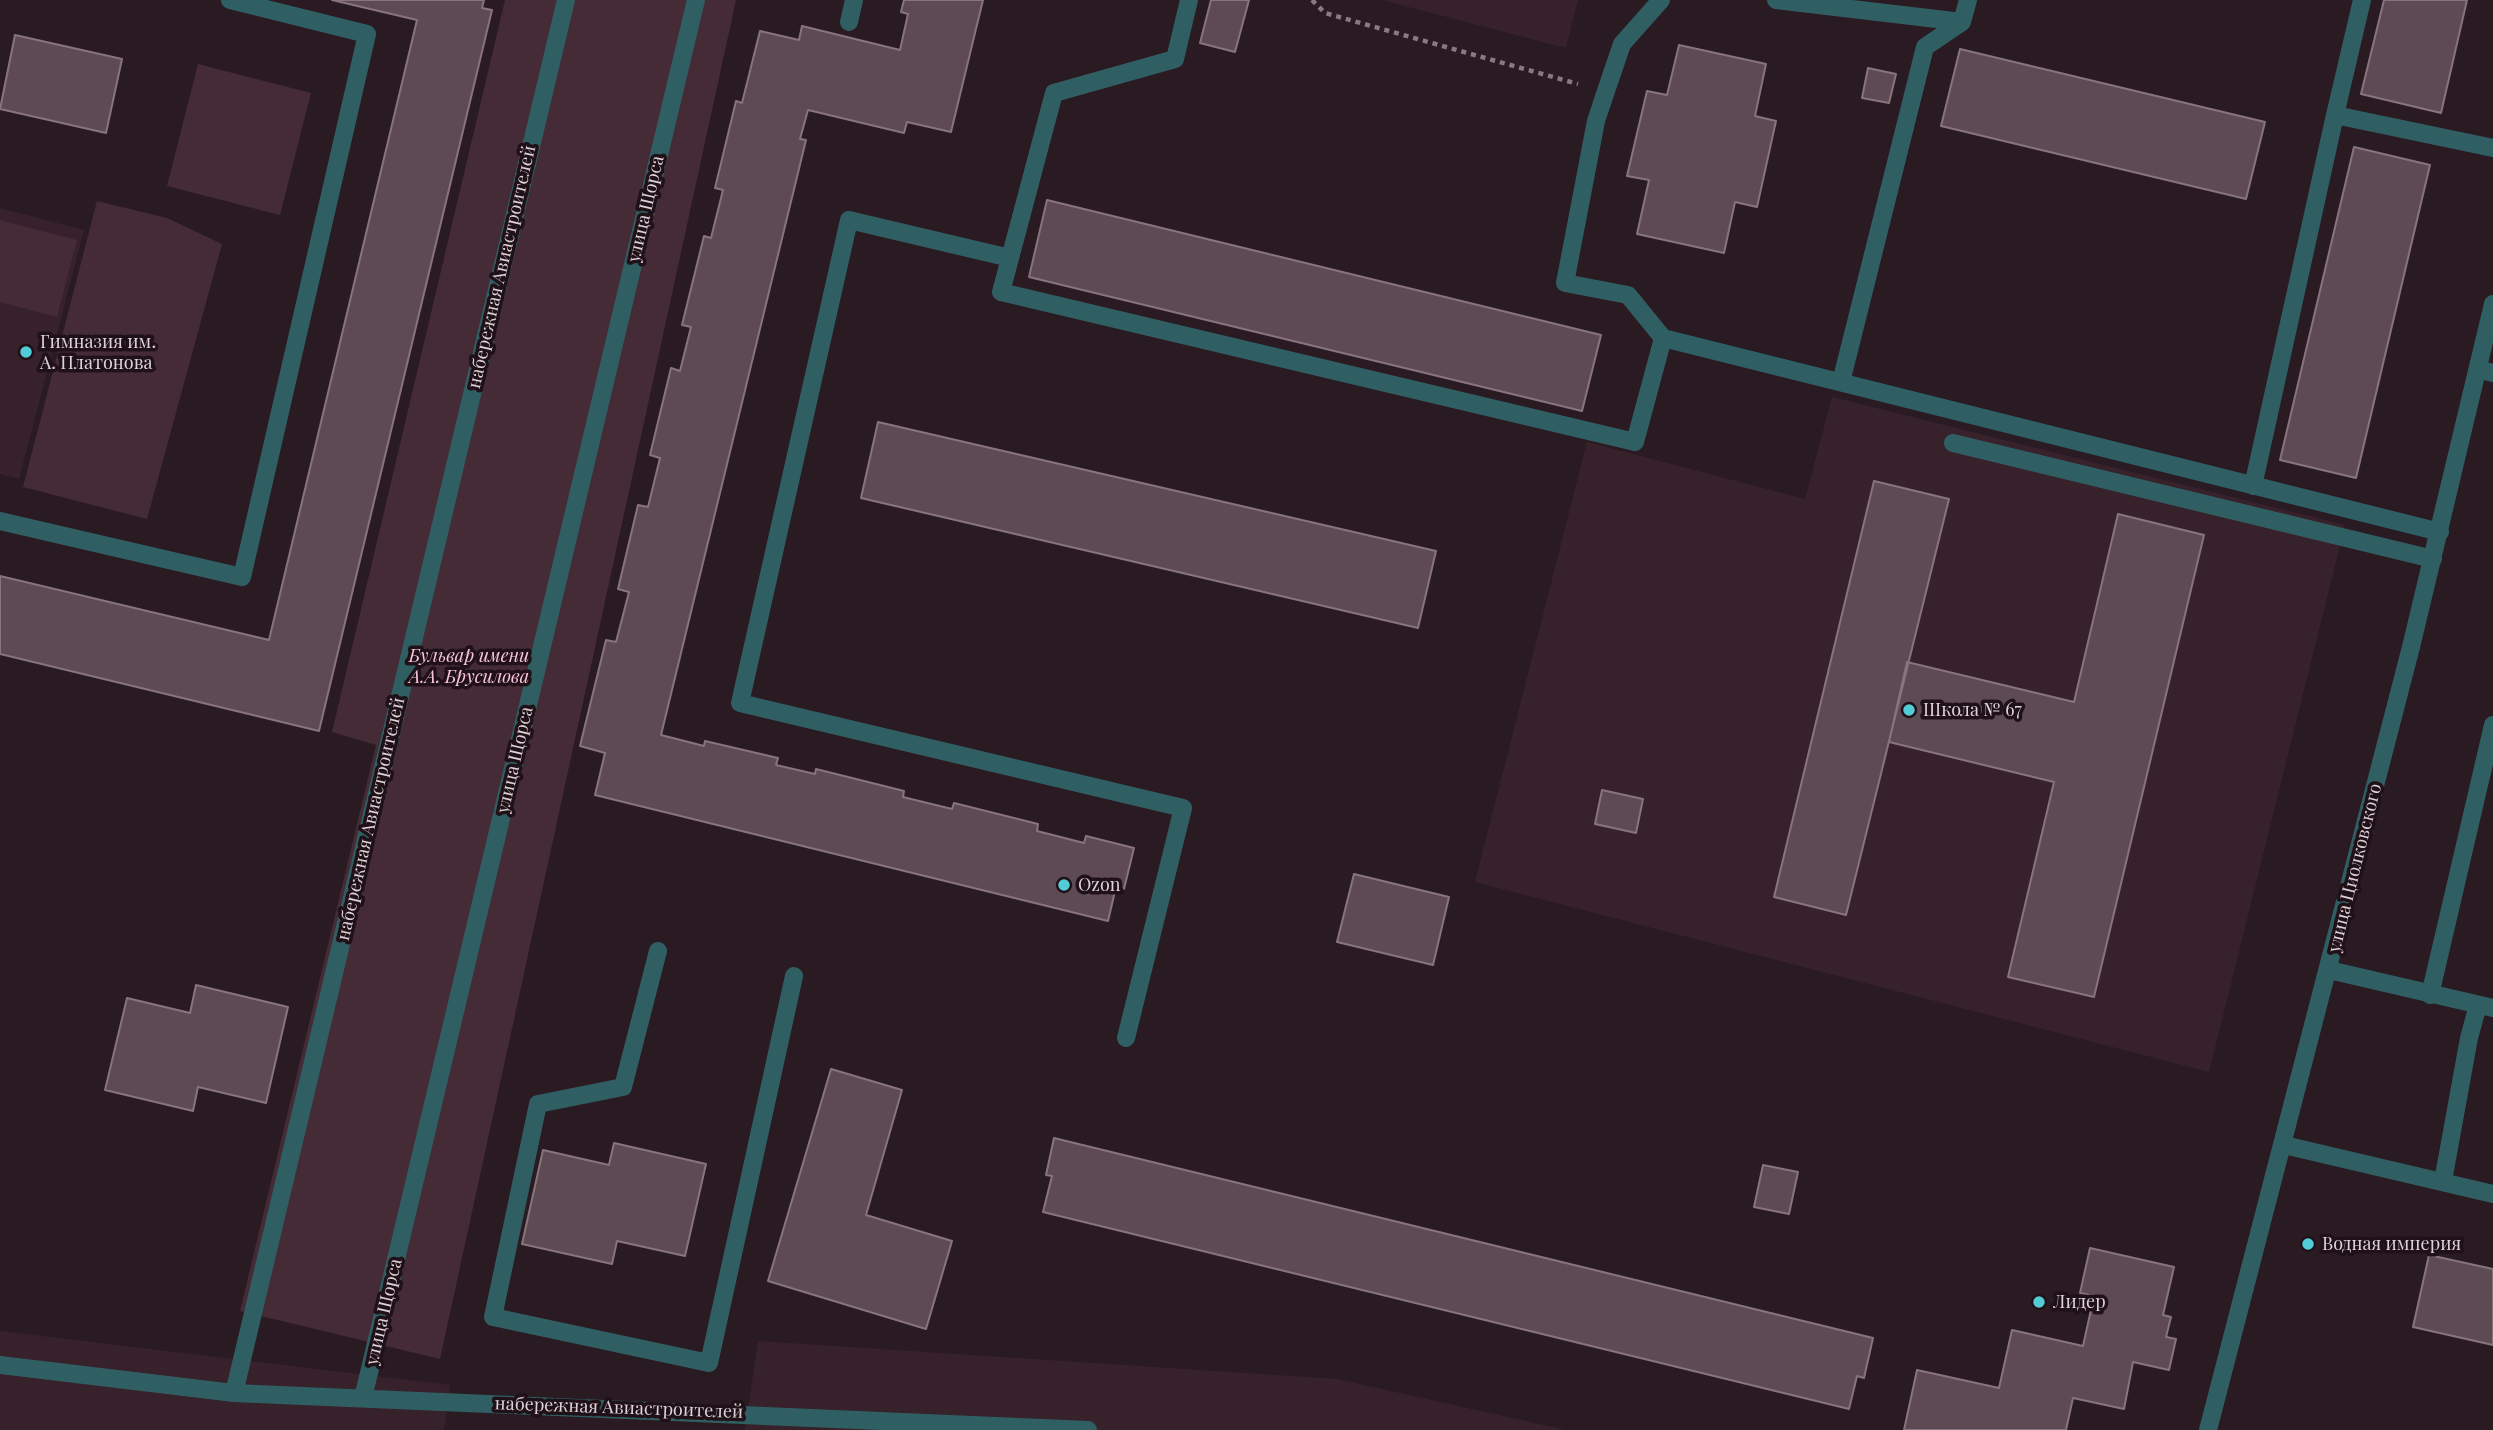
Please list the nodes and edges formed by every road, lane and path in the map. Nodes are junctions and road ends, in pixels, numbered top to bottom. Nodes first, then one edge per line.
1 (230, 0) edge
2 (566, 0) edge
3 (696, 0) edge
4 (854, 0) edge
5 (1189, 0) edge
6 (1312, 0) edge
7 (1661, 0) edge
8 (1776, 0) edge
9 (1968, 0) edge
10 (2362, 0) edge
11 (849, 22) dead end
12 (1962, 22) junction
13 (1606, 92) junction
14 (2335, 115) junction
15 (2493, 148) edge
16 (1010, 258) junction
17 (2493, 304) edge
18 (1663, 338) junction
19 (2486, 371) edge
20 (1840, 382) junction
21 (1953, 443) dead end
22 (2253, 486) junction
23 (0, 521) edge
24 (2440, 532) junction
25 (2433, 559) junction
26 (2493, 725) edge
27 (658, 951) dead end
28 (2329, 971) junction
29 (793, 976) dead end
30 (2430, 995) junction
31 (2486, 1006) edge
32 (1126, 1038) dead end
33 (2284, 1144) junction
34 (2443, 1181) junction
35 (2493, 1194) edge
36 (0, 1364) edge
37 (234, 1392) junction
38 (363, 1398) junction
39 (1088, 1430) edge
40 (2208, 1430) edge

1 - 23 street
2 - 37 street, набережная Авиастроителей
3 - 38 street, улица Щорса
4 - 11 street
5 - 16 street
6 - 13 path
7 - 13 street
8 - 12 street
9 - 12 street
10 - 14 street
12 - 20 street
13 - 18 street
14 - 15 street
14 - 22 street
16 - 18 street
16 - 32 street
17 - 19 street, улица Циолковского
18 - 20 street
19 - 24 street, улица Циолковского
20 - 22 street
21 - 25 street
22 - 24 street
24 - 25 street, улица Циолковского
25 - 28 street, улица Циолковского
26 - 30 street
27 - 29 street
28 - 30 street
28 - 33 street, улица Циолковского
30 - 31 street
31 - 34 street
33 - 34 street
33 - 40 street, улица Циолковского
34 - 35 street
36 - 37 street, набережная Авиастроителей
37 - 38 street, набережная Авиастроителей
38 - 39 street, набережная Авиастроителей

